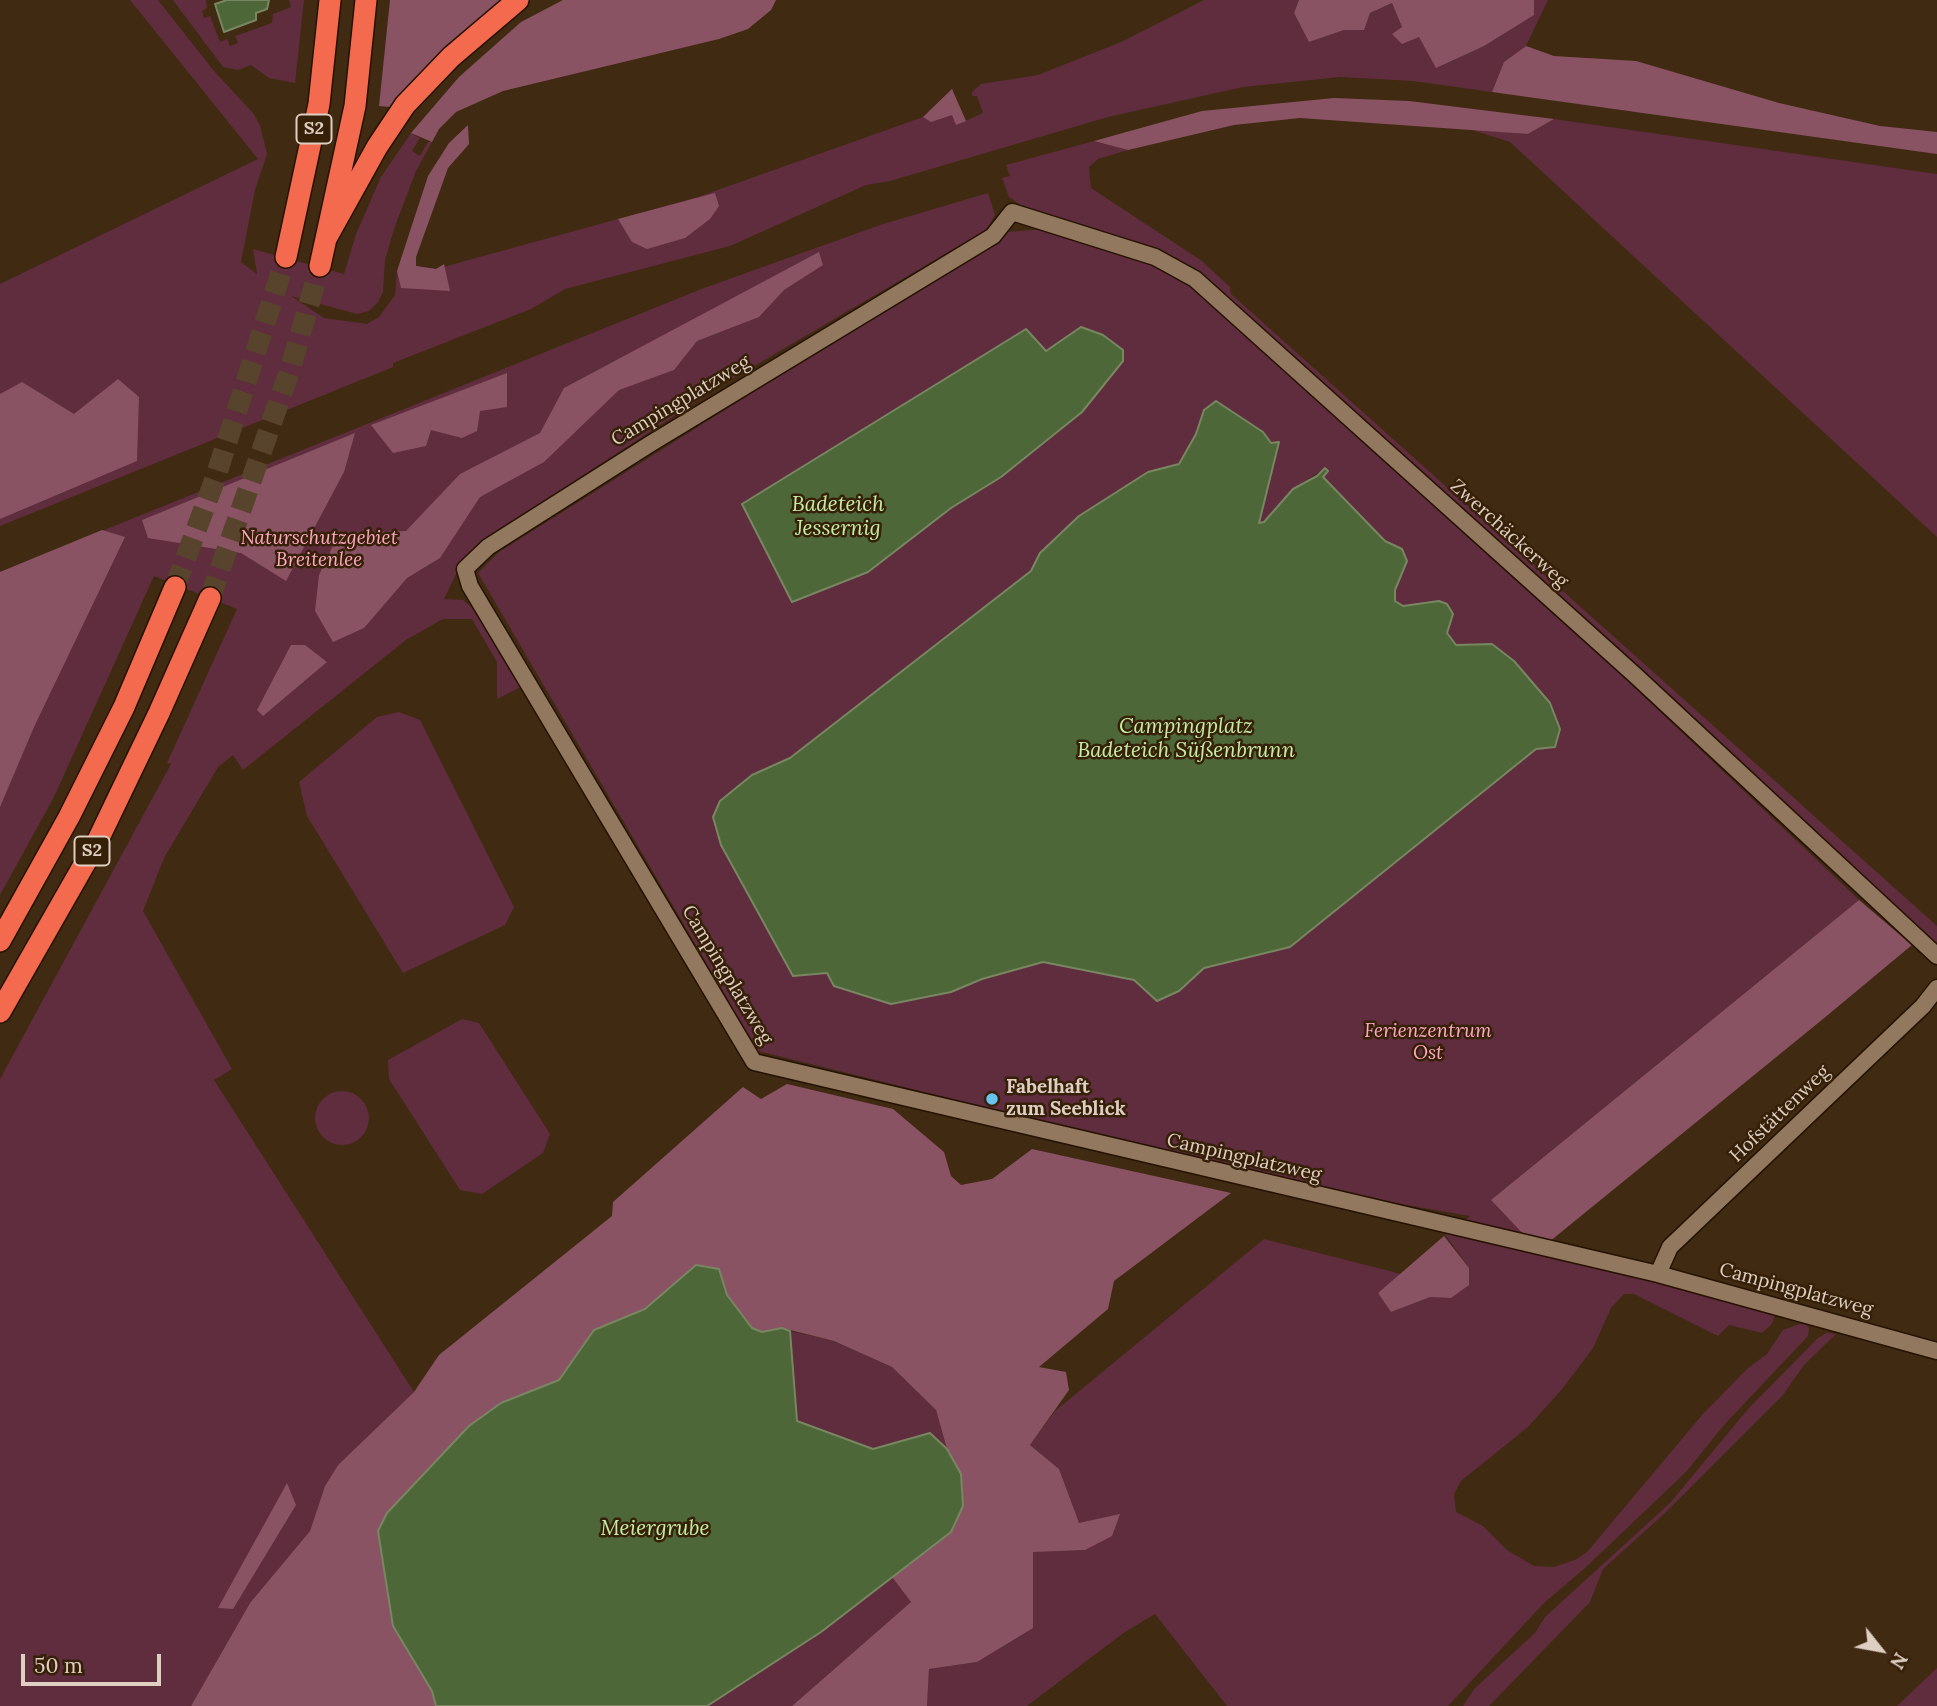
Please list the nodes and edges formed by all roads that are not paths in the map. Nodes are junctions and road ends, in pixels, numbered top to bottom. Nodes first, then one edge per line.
1 (330, 0) edge
2 (366, 0) edge
3 (518, 0) edge
4 (1012, 212) joint
5 (327, 237) junction
6 (285, 257) tunnel mouth
7 (320, 266) tunnel mouth
8 (175, 587) tunnel mouth
9 (209, 598) tunnel mouth
10 (0, 941) edge
11 (1937, 956) edge
12 (1937, 988) edge
13 (0, 1012) edge
14 (1658, 1274) junction
15 (1937, 1351) edge

1 - 6 highway, S2
2 - 5 highway, S2
3 - 5 highway
4 - 11 street, Zwerchäckerweg
4 - 14 street, Campingplatzweg
5 - 7 highway, S2
8 - 10 highway, S2
9 - 13 highway, S2
12 - 14 street, Hofstättenweg
14 - 15 street, Campingplatzweg

